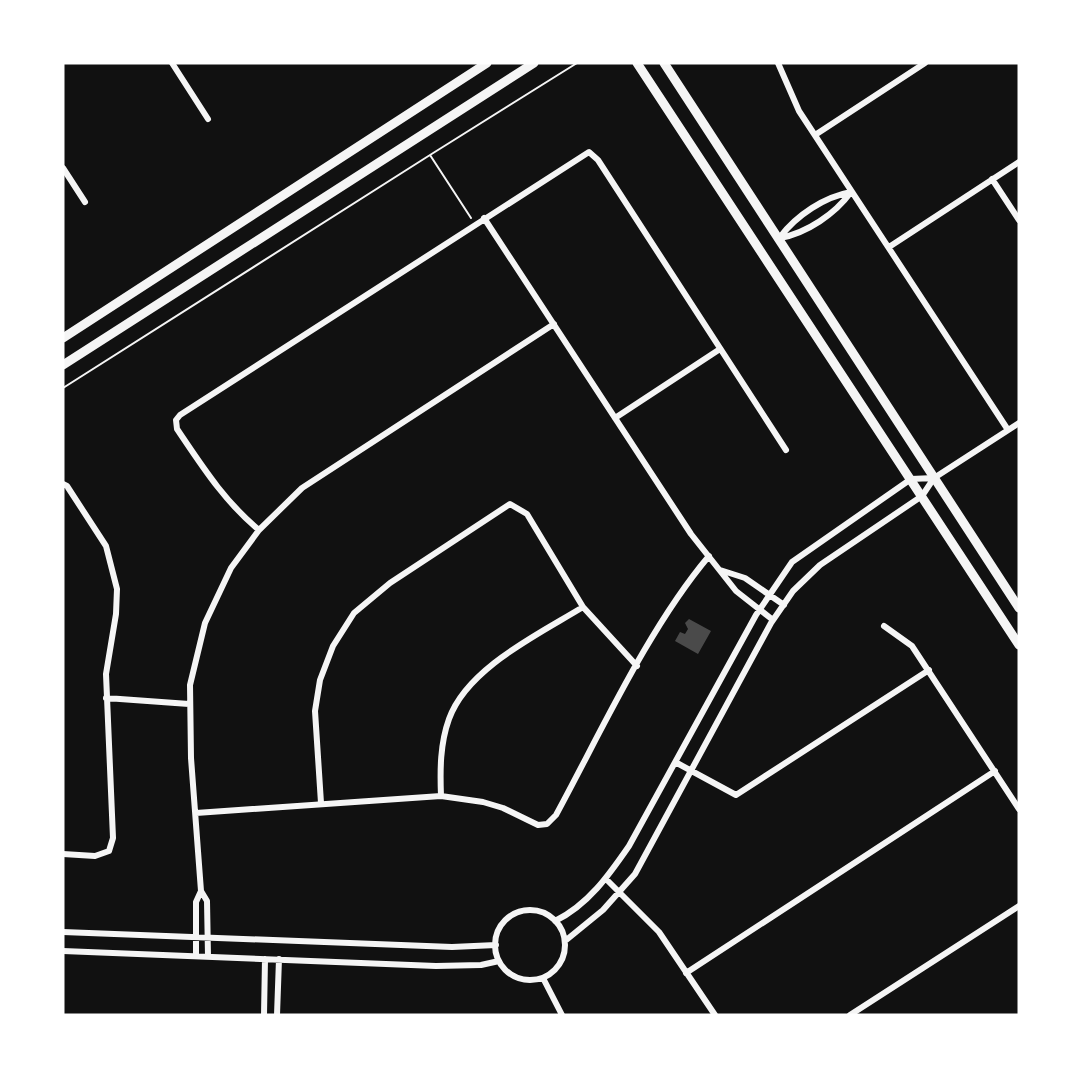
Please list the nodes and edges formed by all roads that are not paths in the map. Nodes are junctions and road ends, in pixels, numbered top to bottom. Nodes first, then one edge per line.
1 (172, 63) edge
2 (487, 63) edge
3 (534, 63) edge
4 (637, 63) edge
5 (664, 63) edge
6 (777, 63) edge
7 (925, 63) edge
8 (208, 119) dead end
9 (815, 135) junction
10 (1019, 162) edge
11 (63, 168) edge
12 (992, 179) junction
13 (851, 192) junction
14 (85, 202) dead end
15 (484, 218) junction
16 (1019, 220) edge
17 (780, 238) junction
18 (889, 247) junction
19 (554, 324) junction
20 (63, 338) edge
21 (720, 350) junction
22 (63, 365) edge
23 (615, 418) junction
24 (1019, 423) edge
25 (1008, 430) junction
26 (786, 450) dead end
27 (934, 478) junction
28 (911, 480) junction
29 (63, 484) edge
30 (922, 496) junction
31 (259, 530) junction
32 (709, 556) junction
33 (720, 569) junction
34 (770, 595) junction
35 (784, 605) junction
36 (583, 607) junction
37 (1019, 608) edge
38 (759, 611) junction
39 (773, 620) junction
40 (884, 626) dead end
41 (1019, 645) edge
42 (637, 666) junction
43 (929, 670) junction
44 (106, 698) junction
45 (189, 704) junction
46 (677, 763) junction
47 (995, 771) junction
48 (692, 772) junction
49 (441, 796) junction
50 (321, 803) junction
51 (1019, 808) edge
52 (196, 813) junction
53 (63, 854) edge
54 (606, 879) junction
55 (201, 891) junction
56 (620, 892) junction
57 (1019, 906) edge
58 (555, 921) junction
59 (63, 932) edge
60 (196, 937) junction
61 (208, 938) junction
62 (565, 941) junction
63 (496, 945) junction
64 (63, 951) edge
65 (196, 956) junction
66 (208, 956) junction
67 (265, 959) junction
68 (279, 959) junction
69 (499, 961) junction
70 (686, 973) junction
71 (543, 978) junction
72 (264, 1015) edge
73 (277, 1015) edge
74 (562, 1015) edge
75 (715, 1015) edge
76 (850, 1015) edge

1 - 8 street
2 - 20 main road
3 - 22 main road
4 - 28 main road
5 - 17 main road
6 - 9 street
7 - 9 street
9 - 13 street
10 - 12 street
11 - 14 street
12 - 16 street
12 - 18 street
13 - 17 street
13 - 17 street
13 - 18 street
15 - 19 street
15 - 21 street
15 - 31 street
17 - 27 main road
18 - 25 street
19 - 23 street
19 - 31 street
21 - 23 street
21 - 26 street
23 - 32 street
24 - 25 street
25 - 27 street
27 - 28 street
27 - 30 street
27 - 37 main road
28 - 30 main road
28 - 34 street
29 - 44 street
30 - 35 street
30 - 41 main road
31 - 45 street
32 - 33 street
32 - 42 street
33 - 34 street
33 - 38 street
34 - 35 street
34 - 38 street
35 - 39 street
36 - 42 street
36 - 49 street
36 - 50 street
38 - 39 street
38 - 46 street
39 - 48 street
40 - 43 street
42 - 49 street
43 - 47 street
43 - 48 street
44 - 45 street
44 - 53 street
45 - 52 street
46 - 48 street
46 - 54 street
47 - 51 street
47 - 70 street
48 - 56 street
49 - 50 street
50 - 52 street
52 - 55 street
54 - 56 street
54 - 58 street
55 - 60 street
55 - 61 street
56 - 62 street
56 - 70 street
57 - 76 street
58 - 62 street
58 - 63 street
59 - 60 street
60 - 61 street
60 - 65 street
61 - 63 street
61 - 66 street
62 - 71 street
63 - 69 street
64 - 65 street
65 - 66 street
66 - 67 street
67 - 68 street
67 - 72 street
68 - 69 street
68 - 73 street
69 - 71 street
70 - 75 street
71 - 74 street

